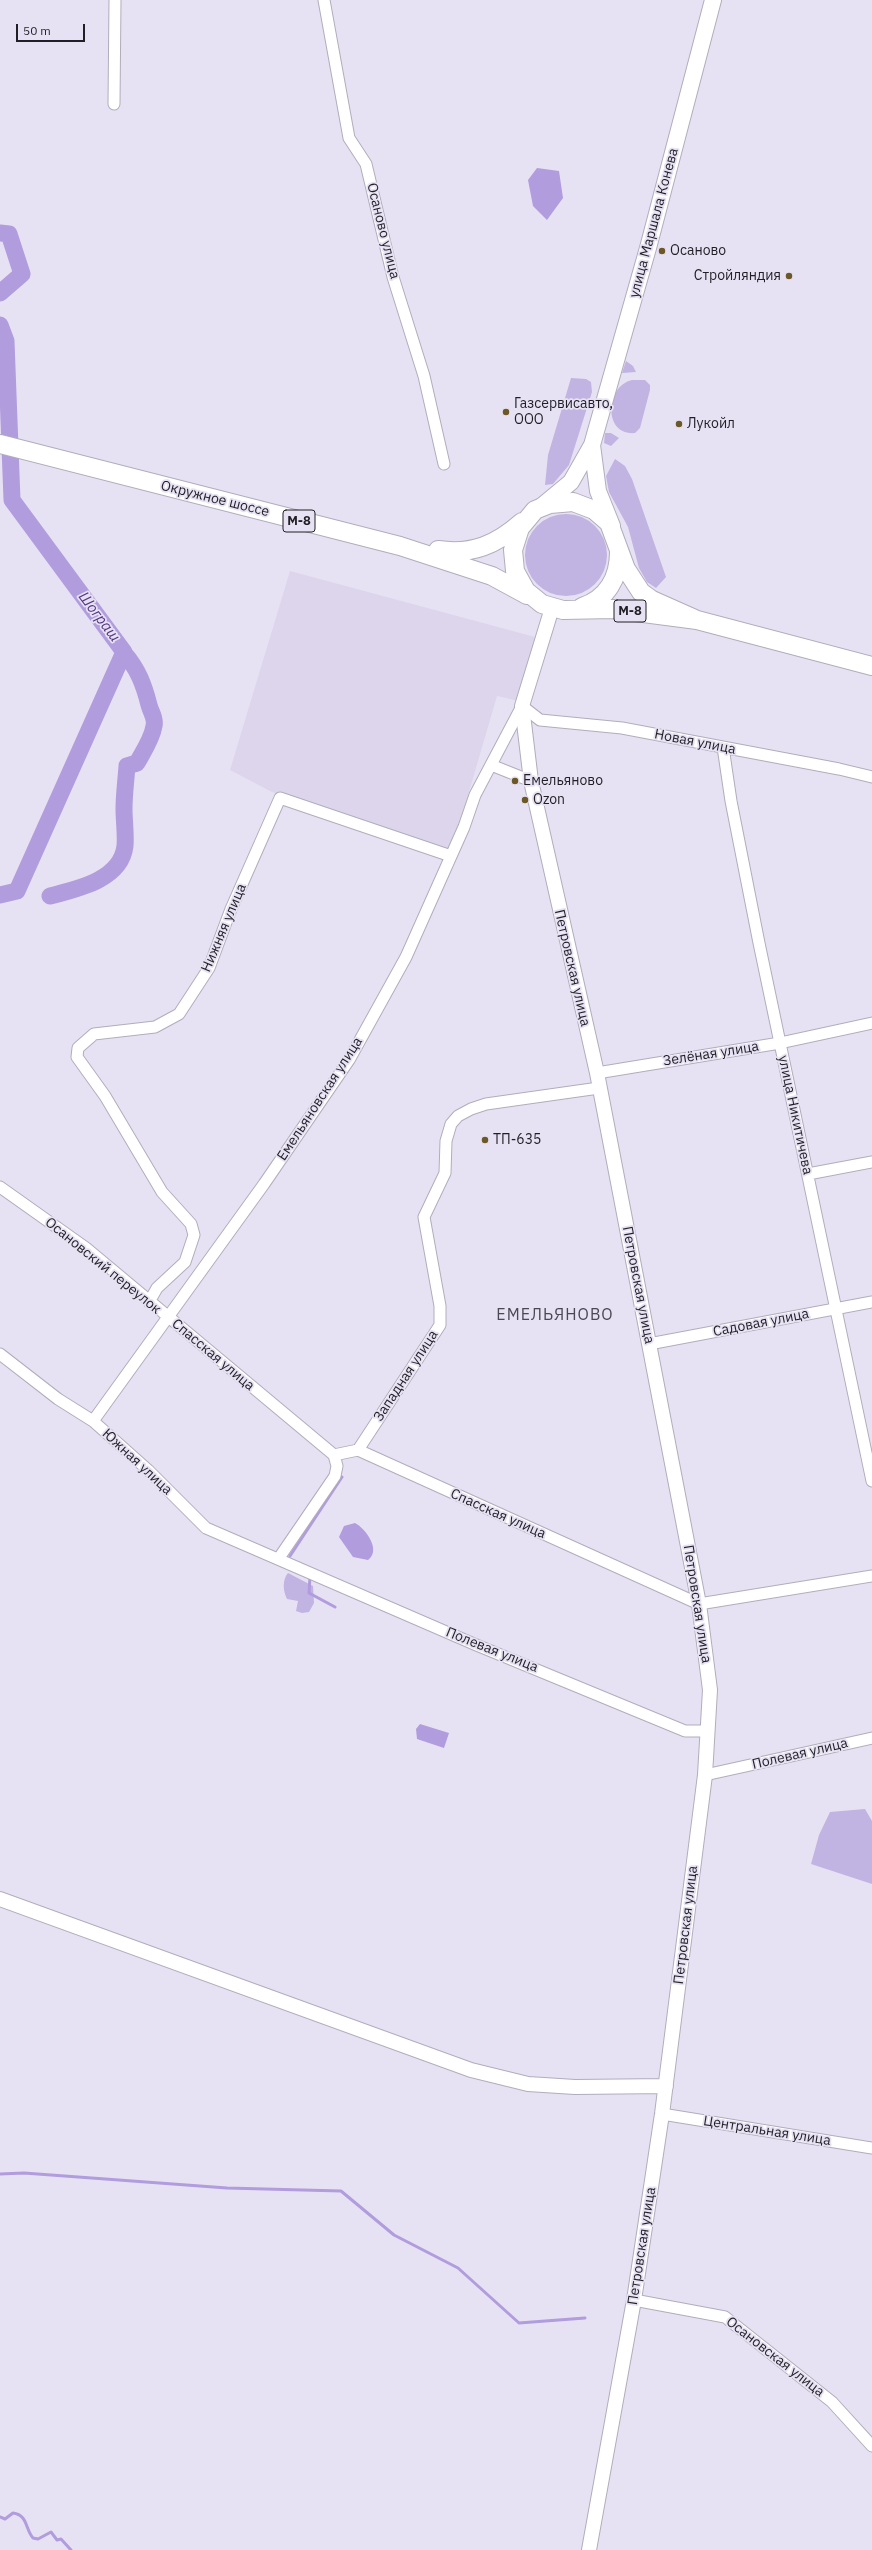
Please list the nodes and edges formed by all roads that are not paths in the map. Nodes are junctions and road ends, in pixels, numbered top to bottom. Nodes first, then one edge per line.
1 (115, 0) edge
2 (324, 0) edge
3 (713, 0) edge
4 (114, 104) dead end
5 (0, 444) edge
6 (592, 445) junction
7 (444, 464) dead end
8 (542, 506) junction
9 (525, 519) junction
10 (616, 541) junction
11 (400, 546) junction
12 (552, 607) junction
13 (696, 620) junction
14 (872, 666) edge
15 (522, 706) junction
16 (723, 747) junction
17 (491, 766) junction
18 (871, 778) edge
19 (531, 781) junction
20 (451, 856) junction
21 (872, 1024) edge
22 (780, 1043) junction
23 (597, 1073) junction
24 (599, 1088) junction
25 (872, 1162) edge
26 (808, 1174) junction
27 (0, 1187) edge
28 (149, 1302) junction
29 (872, 1302) edge
30 (837, 1309) junction
31 (167, 1317) junction
32 (649, 1344) junction
33 (0, 1354) edge
34 (93, 1421) junction
35 (867, 1429) edge
36 (358, 1450) junction
37 (334, 1455) junction
38 (872, 1481) edge
39 (279, 1558) junction
40 (872, 1576) edge
41 (699, 1604) junction
42 (707, 1731) junction
43 (872, 1738) edge
44 (706, 1775) junction
45 (0, 1899) edge
46 (666, 2086) junction
47 (662, 2114) junction
48 (872, 2148) edge
49 (634, 2300) junction
50 (872, 2446) edge
51 (589, 2550) edge

1 - 4 street
2 - 7 street, Осаново улица
3 - 6 main road, улица Маршала Конева
5 - 11 main road, Окружное шоссе / М-8
6 - 8 main road
6 - 10 main road
8 - 9 main road, М-8
8 - 10 main road, М-8
9 - 11 main road, Окружное шоссе / М-8
9 - 12 main road, М-8
10 - 12 main road, М-8
10 - 13 main road, М-8
11 - 12 main road, Окружное шоссе / М-8
12 - 13 main road, М-8
12 - 15 street, Петровская улица
13 - 14 main road, М-8
15 - 16 street, Новая улица
15 - 17 street, Емельяновская улица
15 - 19 street, Петровская улица
16 - 18 street, Новая улица
16 - 22 street, улица Никитичева
17 - 19 street
17 - 20 street, Емельяновская улица
19 - 23 street, Петровская улица
20 - 28 street, Нижняя улица
20 - 31 street, Емельяновская улица
21 - 22 street, Зелёная улица
22 - 23 street, Зелёная улица
22 - 26 street, улица Никитичева
23 - 24 street, Петровская улица
24 - 32 street, Петровская улица
24 - 36 street, Западная улица
25 - 26 street
26 - 30 street, улица Никитичева
27 - 28 street, Осановский переулок
28 - 31 street, Осановский переулок
29 - 30 street, Садовая улица
30 - 32 street, Садовая улица
30 - 35 street, улица Никитичева
31 - 34 street, Емельяновская улица
31 - 37 street, Спасская улица
32 - 41 street, Петровская улица
33 - 34 street, Южная улица
34 - 39 street, Южная улица
35 - 38 street, улица Никитичева
36 - 37 street
36 - 41 street, Спасская улица
37 - 39 street
39 - 42 street, Полевая улица
40 - 41 street
41 - 42 street, Петровская улица
42 - 44 street, Петровская улица
43 - 44 street, Полевая улица
44 - 46 street, Петровская улица
45 - 46 street
46 - 47 street, Петровская улица
47 - 48 street, Центральная улица
47 - 49 street, Петровская улица
49 - 50 street, Осановская улица
49 - 51 street, Петровская улица

